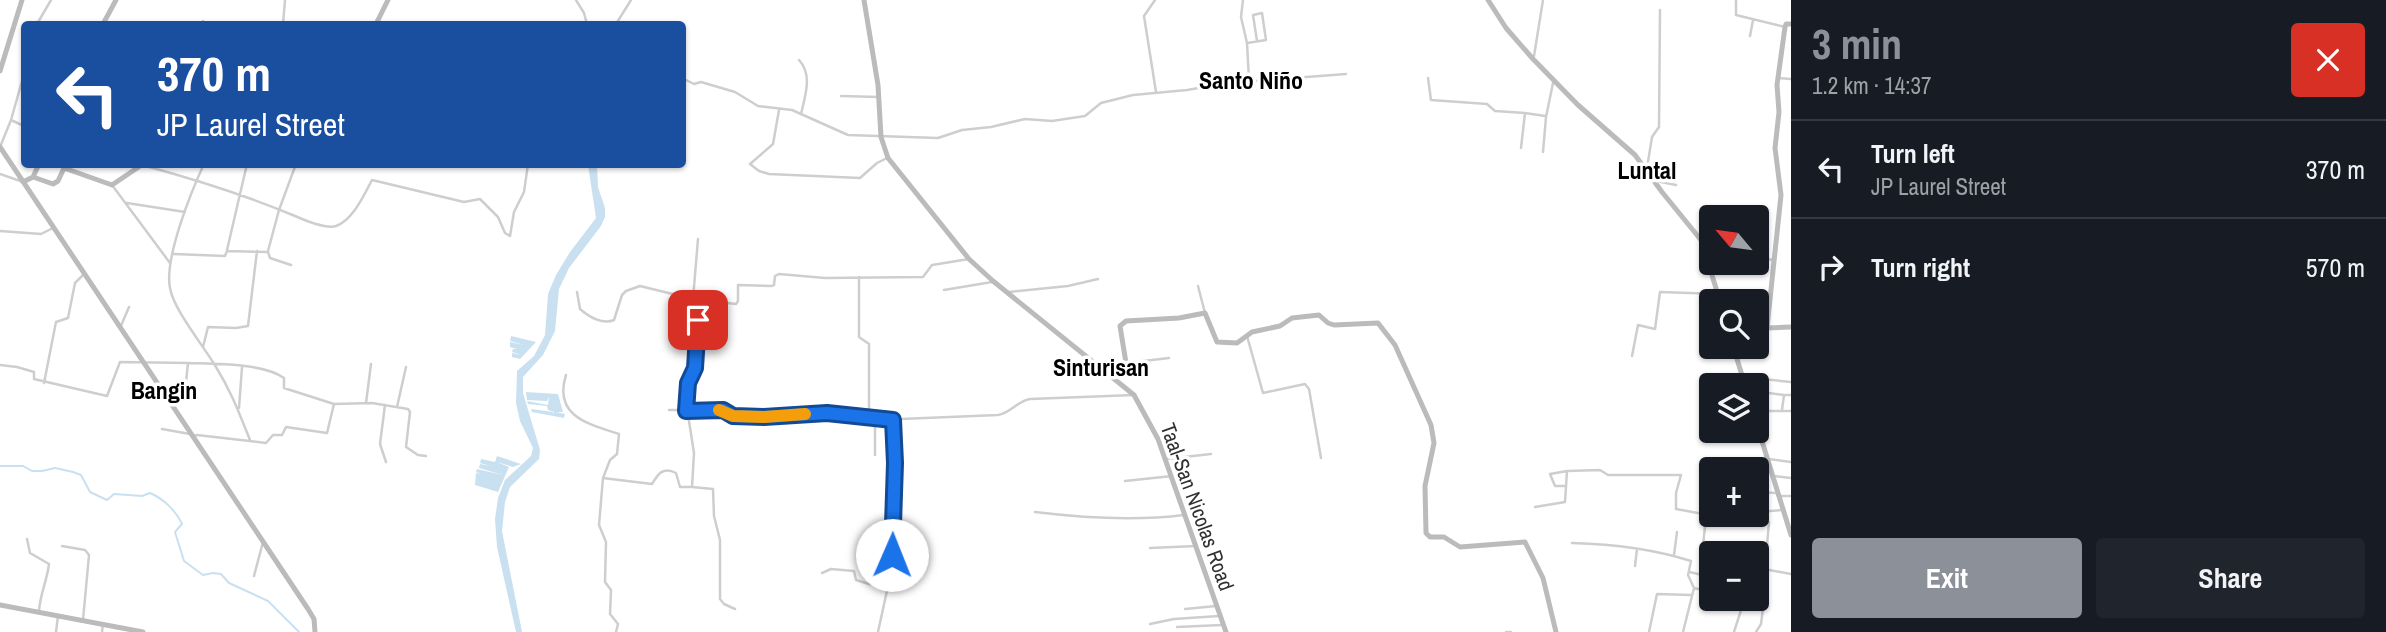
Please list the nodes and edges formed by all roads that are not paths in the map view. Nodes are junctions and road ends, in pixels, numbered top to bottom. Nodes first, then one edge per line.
1 (22, 0) edge
2 (51, 0) edge
3 (116, 0) edge
4 (285, 0) edge
5 (388, 0) edge
6 (576, 0) edge
7 (631, 0) edge
8 (864, 0) edge
9 (1155, 0) edge
10 (1243, 0) edge
11 (1488, 0) edge
12 (1543, 0) edge
13 (1736, 0) edge
14 (1660, 10) dead end
15 (1753, 20) junction
16 (39, 21) edge
17 (105, 21) edge
18 (283, 21) edge
19 (378, 21) edge
20 (586, 21) edge
21 (618, 21) edge
22 (1788, 25) edge
23 (1750, 36) dead end
24 (1257, 41) junction
25 (1247, 43) junction
26 (1533, 59) junction
27 (799, 60) dead end
28 (0, 71) edge
29 (1346, 74) dead end
30 (1428, 78) dead end
31 (1778, 78) junction
32 (1791, 79) edge
33 (686, 80) edge
34 (1250, 81) junction
35 (1553, 81) junction
36 (21, 85) edge
37 (1156, 92) junction
38 (841, 96) dead end
39 (879, 97) junction
40 (779, 110) junction
41 (1525, 113) junction
42 (802, 114) junction
43 (1546, 117) junction
44 (11, 120) junction
45 (21, 125) edge
46 (881, 137) junction
47 (0, 147) edge
48 (1521, 148) dead end
49 (1543, 152) dead end
50 (888, 158) junction
51 (36, 168) edge
52 (138, 168) edge
53 (153, 168) edge
54 (202, 168) edge
55 (246, 168) edge
56 (295, 168) edge
57 (527, 168) edge
58 (1646, 171) junction
59 (0, 174) edge
60 (33, 177) junction
61 (197, 180) junction
62 (1653, 181) junction
63 (23, 182) junction
64 (1675, 185) dead end
65 (112, 186) junction
66 (239, 195) junction
67 (127, 203) junction
68 (279, 210) junction
69 (185, 212) junction
70 (53, 228) junction
71 (0, 232) edge
72 (1699, 238) edge
73 (698, 239) dead end
74 (227, 251) junction
75 (257, 251) junction
76 (268, 253) junction
77 (173, 254) junction
78 (969, 258) junction
79 (1769, 259) edge
80 (1774, 260) junction
81 (170, 263) junction
82 (291, 265) dead end
83 (82, 272) junction
84 (859, 277) junction
85 (1098, 279) dead end
86 (993, 281) junction
87 (1198, 286) dead end
88 (944, 290) dead end
89 (577, 292) dead end
90 (1006, 292) junction
91 (1699, 296) edge
92 (693, 299) junction
93 (699, 300) junction
94 (129, 307) dead end
95 (1769, 312) edge
96 (1205, 313) junction
97 (1791, 327) edge
98 (120, 328) junction
99 (1769, 328) edge
100 (1247, 336) junction
101 (203, 347) junction
102 (1632, 356) dead end
103 (1170, 358) dead end
104 (144, 363) junction
105 (188, 363) junction
106 (1126, 363) junction
107 (371, 364) dead end
108 (0, 365) edge
109 (215, 365) junction
110 (242, 367) junction
111 (406, 367) dead end
112 (1101, 369) junction
113 (566, 374) dead end
114 (1791, 382) edge
115 (44, 383) junction
116 (163, 391) junction
117 (1134, 395) junction
118 (1784, 395) junction
119 (1791, 395) edge
120 (366, 403) junction
121 (334, 404) junction
122 (385, 405) junction
123 (397, 407) junction
124 (239, 408) junction
125 (668, 410) dead end
126 (1782, 410) junction
127 (686, 411) junction
128 (1769, 411) edge
129 (1791, 411) edge
130 (869, 419) junction
131 (875, 419) junction
132 (893, 420) junction
133 (162, 429) dead end
134 (191, 435) junction
135 (250, 440) junction
136 (1211, 454) dead end
137 (875, 455) dead end
138 (426, 456) dead end
139 (1166, 458) junction
140 (1321, 458) dead end
141 (1769, 458) joint
142 (386, 462) dead end
143 (1791, 462) edge
144 (1567, 471) junction
145 (1171, 476) junction
146 (1774, 476) junction
147 (603, 478) junction
148 (1791, 478) edge
149 (1125, 481) dead end
150 (692, 486) junction
151 (1566, 486) junction
152 (1769, 493) edge
153 (1780, 494) junction
154 (1791, 496) edge
155 (1535, 506) dead end
156 (1784, 509) junction
157 (1769, 511) edge
158 (1035, 512) dead end
159 (1184, 515) junction
160 (1789, 525) edge
161 (1677, 532) dead end
162 (1791, 536) edge
163 (27, 540) dead end
164 (1703, 541) edge
165 (263, 542) junction
166 (1572, 543) dead end
167 (62, 546) dead end
168 (1196, 546) junction
169 (1150, 548) dead end
170 (1637, 549) junction
171 (1674, 555) junction
172 (1635, 566) dead end
173 (1769, 569) edge
174 (1689, 572) junction
175 (822, 573) dead end
176 (1791, 573) edge
177 (1699, 574) edge
178 (254, 576) dead end
179 (888, 586) junction
180 (1694, 588) junction
181 (1699, 589) edge
182 (1691, 595) junction
183 (0, 605) edge
184 (1216, 606) junction
185 (735, 609) dead end
186 (1185, 609) dead end
187 (1739, 611) edge
188 (1762, 611) edge
189 (39, 614) junction
190 (58, 616) junction
191 (1219, 616) junction
192 (83, 620) junction
193 (103, 624) junction
194 (1150, 624) dead end
195 (1223, 625) junction
196 (1177, 627) dead end
197 (113, 629) edge
198 (126, 630) edge
199 (56, 632) edge
200 (102, 632) edge
201 (143, 632) edge
202 (315, 632) edge
203 (616, 632) edge
204 (878, 632) edge
205 (1226, 632) edge
206 (1506, 632) edge
207 (1511, 632) edge
208 (1556, 632) edge
209 (1649, 632) edge
210 (1683, 632) edge
211 (1734, 632) edge
212 (1756, 632) edge

1 - 28 street
2 - 16 street
3 - 17 street
4 - 18 street
5 - 19 street
6 - 20 street
7 - 21 street
8 - 39 street, Taal-San Nicolas Road
9 - 37 street
10 - 25 street
11 - 26 street
12 - 26 street
13 - 15 street
14 - 58 street
15 - 22 street
15 - 23 street
22 - 31 street
24 - 24 street
24 - 25 street
25 - 34 street
26 - 35 street
27 - 42 street
29 - 34 street
30 - 41 street
31 - 32 street
31 - 80 street
33 - 40 street
34 - 37 street
35 - 43 street
35 - 58 street
36 - 44 street
37 - 46 street
38 - 39 street
39 - 46 street, Taal-San Nicolas Road
40 - 42 street
40 - 50 street
41 - 43 street
41 - 48 street
42 - 46 street
43 - 49 street
44 - 45 street
44 - 47 street
46 - 50 street, Taal-San Nicolas Road
47 - 63 street
50 - 78 street, Taal-San Nicolas Road
51 - 60 street
52 - 65 street
53 - 61 street
54 - 61 street
55 - 66 street
56 - 68 street
57 - 68 street
58 - 62 street
59 - 63 street
60 - 63 street
60 - 65 street
61 - 66 street
61 - 69 street
62 - 64 street
62 - 72 street
63 - 70 street
65 - 67 street
66 - 68 street
66 - 74 street
67 - 69 street
67 - 81 street
68 - 76 street
69 - 77 street
70 - 71 street
70 - 83 street
73 - 92 street
74 - 75 street
74 - 77 street
75 - 76 street
75 - 101 street
76 - 82 street
77 - 81 street
78 - 84 street
78 - 86 street, Taal-San Nicolas Road
79 - 80 street
80 - 95 street
81 - 101 street
83 - 98 street
83 - 115 street
84 - 93 street
84 - 130 street
85 - 90 street
86 - 88 street
86 - 90 street, Taal-San Nicolas Road
87 - 96 street
89 - 92 street
90 - 112 street, Taal-San Nicolas Road
91 - 102 street
92 - 93 street
93 - 127 street
94 - 98 street
96 - 100 street
96 - 106 street
97 - 99 street
98 - 104 street
100 - 140 street
100 - 208 street
101 - 109 street
103 - 106 street
104 - 105 street
104 - 115 street
104 - 116 street
105 - 109 street
105 - 116 street
106 - 112 street
107 - 120 street
108 - 115 street
109 - 110 street
109 - 124 street
110 - 121 street
110 - 124 street
111 - 123 street
112 - 117 street, Taal-San Nicolas Road
113 - 147 street
114 - 118 street
116 - 134 street
117 - 132 street
117 - 139 street, Taal-San Nicolas Road
118 - 119 street
118 - 126 street
120 - 121 street
120 - 122 street
121 - 135 street
122 - 123 street
122 - 142 street
123 - 138 street
124 - 135 street
125 - 127 street
126 - 128 street
126 - 129 street
127 - 130 street
127 - 150 street
130 - 131 street
131 - 132 street
131 - 137 street
132 - 179 street
133 - 134 street
134 - 135 street
134 - 165 street
136 - 139 street
139 - 145 street, Taal-San Nicolas Road
141 - 143 street
141 - 146 street
144 - 151 street
144 - 151 street
144 - 164 street
145 - 149 street
145 - 159 street, Taal-San Nicolas Road
146 - 148 street
146 - 153 street
147 - 150 street
147 - 203 street
150 - 185 street
151 - 155 street
152 - 153 street
153 - 154 street
153 - 156 street
156 - 157 street
156 - 160 street
158 - 159 street
159 - 168 street, Taal-San Nicolas Road
160 - 162 street
161 - 171 street
163 - 189 street
165 - 178 street
165 - 202 street
166 - 170 street
167 - 192 street
168 - 169 street
168 - 184 street, Taal-San Nicolas Road
170 - 171 street
170 - 172 street
171 - 174 street
173 - 176 street
174 - 177 street
174 - 180 street
175 - 179 street
179 - 204 street
180 - 181 street
180 - 182 street
182 - 209 street
182 - 210 street
183 - 189 street
184 - 186 street
184 - 191 street, Taal-San Nicolas Road
187 - 211 street
188 - 212 street
189 - 190 street
190 - 192 street
190 - 199 street
191 - 194 street
191 - 195 street, Taal-San Nicolas Road
192 - 193 street
193 - 197 street
193 - 200 street
195 - 196 street
195 - 205 street, Taal-San Nicolas Road
197 - 198 street
198 - 201 street
206 - 207 street

